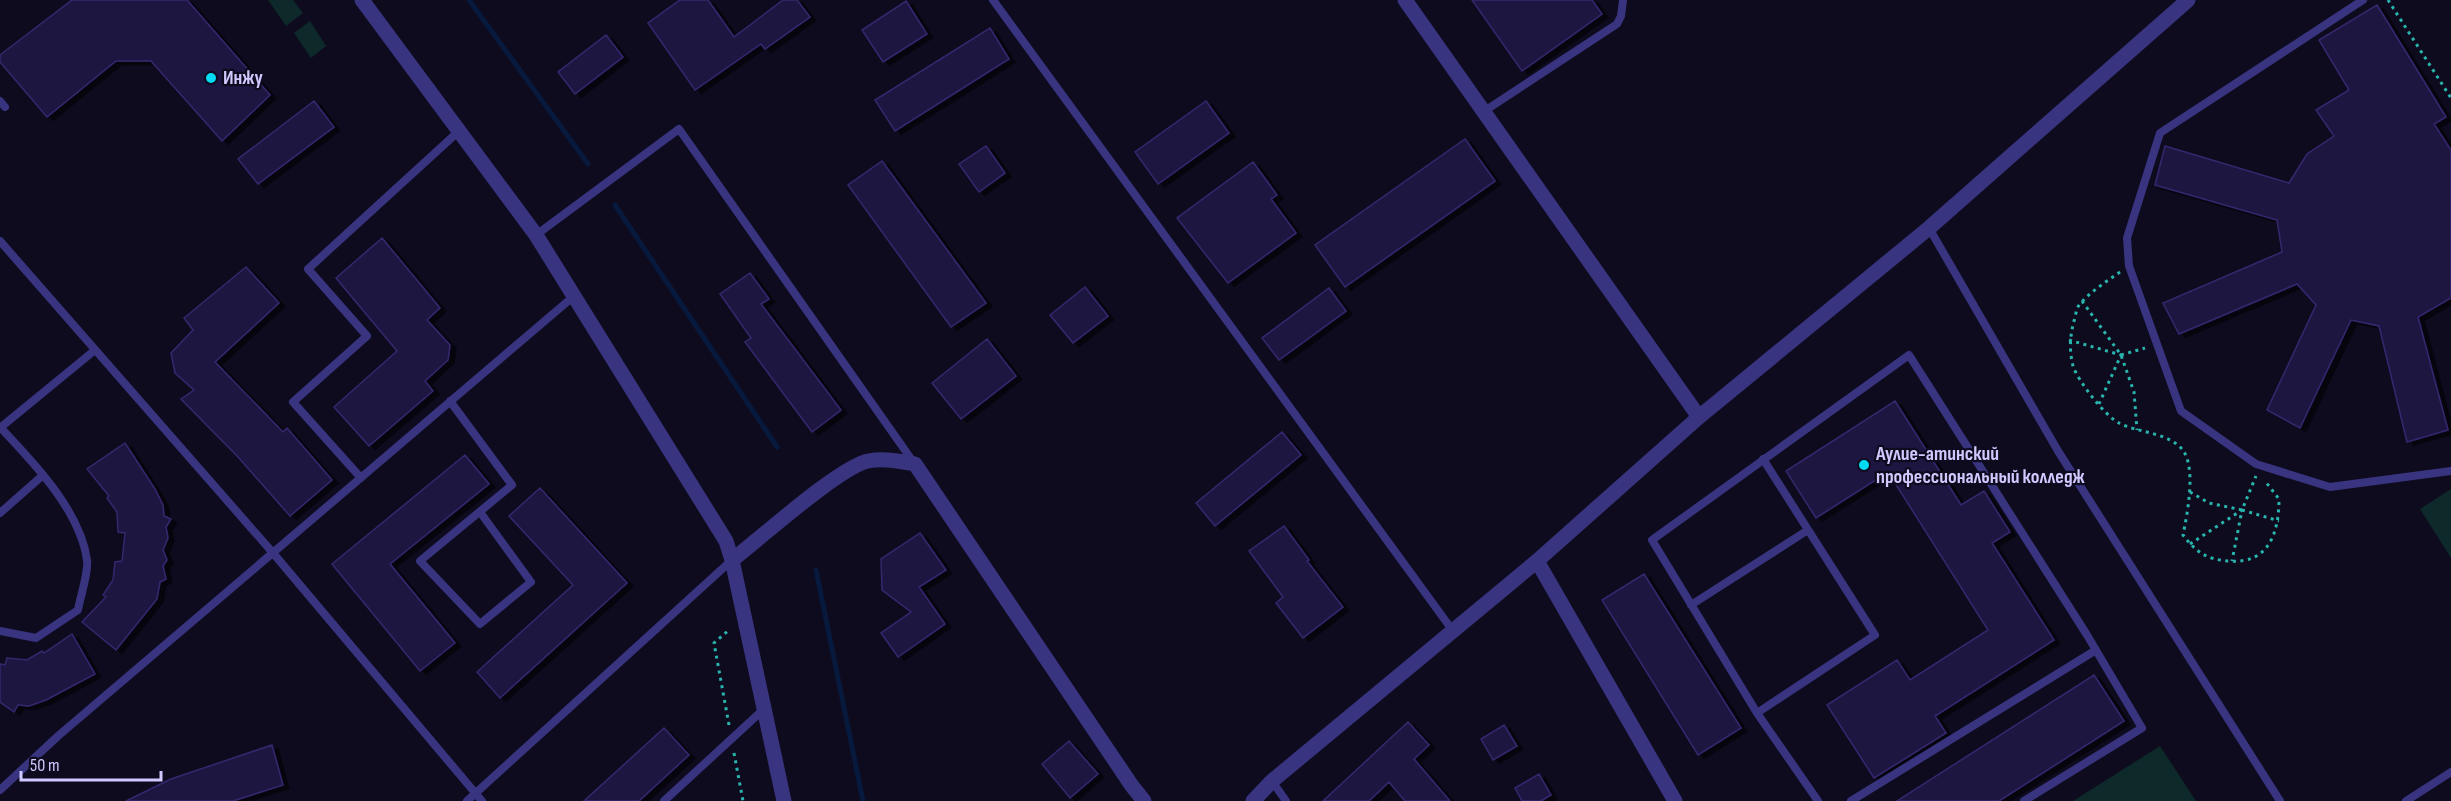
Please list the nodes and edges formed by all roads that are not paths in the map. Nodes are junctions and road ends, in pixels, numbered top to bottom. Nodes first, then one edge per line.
1 (362, 0) edge
2 (993, 0) edge
3 (1405, 0) edge
4 (1623, 0) edge
5 (2188, 0) edge
6 (2363, 0) edge
7 (1483, 112) junction
8 (459, 131) junction
9 (1929, 228) junction
10 (536, 235) junction
11 (0, 241) edge
12 (574, 296) junction
13 (96, 350) junction
14 (450, 401) junction
15 (1699, 417) junction
16 (0, 427) edge
17 (1763, 459) junction
18 (915, 464) junction
19 (2451, 471) edge
20 (42, 476) junction
21 (361, 478) junction
22 (480, 512) junction
23 (0, 513) edge
24 (1808, 530) junction
25 (273, 553) junction
26 (732, 560) junction
27 (1537, 561) junction
28 (1691, 604) junction
29 (0, 631) edge
30 (1453, 631) junction
31 (2096, 650) junction
32 (764, 709) junction
33 (1757, 713) junction
34 (2451, 772) edge
35 (1272, 782) junction
36 (0, 790) edge
37 (476, 794) junction
38 (467, 801) edge
39 (482, 801) edge
40 (664, 801) edge
41 (783, 801) edge
42 (1144, 801) edge
43 (1253, 801) edge
44 (1286, 801) edge
45 (1675, 801) edge
46 (1818, 801) edge
47 (1851, 801) edge
48 (2024, 801) edge
49 (2280, 801) edge
50 (2406, 801) edge

1 - 8 street
2 - 30 lane
3 - 7 street
4 - 7 lane
5 - 9 street
6 - 19 lane
7 - 15 street
8 - 10 street
8 - 21 lane
9 - 15 street
9 - 49 lane
10 - 12 street
10 - 18 lane
11 - 13 lane
12 - 14 lane
12 - 26 street
13 - 16 lane
13 - 25 lane
14 - 21 lane
14 - 22 lane
15 - 27 street
16 - 20 lane
17 - 24 lane
17 - 28 lane
17 - 31 lane
18 - 26 street
18 - 42 street
20 - 23 lane
20 - 29 lane
21 - 25 lane
22 - 22 lane
24 - 28 lane
24 - 33 lane
25 - 36 lane
25 - 37 lane
26 - 32 street
26 - 37 lane
27 - 30 street
27 - 45 street
28 - 33 lane
30 - 35 street
31 - 47 lane
31 - 48 lane
32 - 40 lane
32 - 41 street
33 - 46 lane
34 - 50 lane
35 - 43 street
35 - 44 lane
37 - 38 lane
37 - 39 lane

